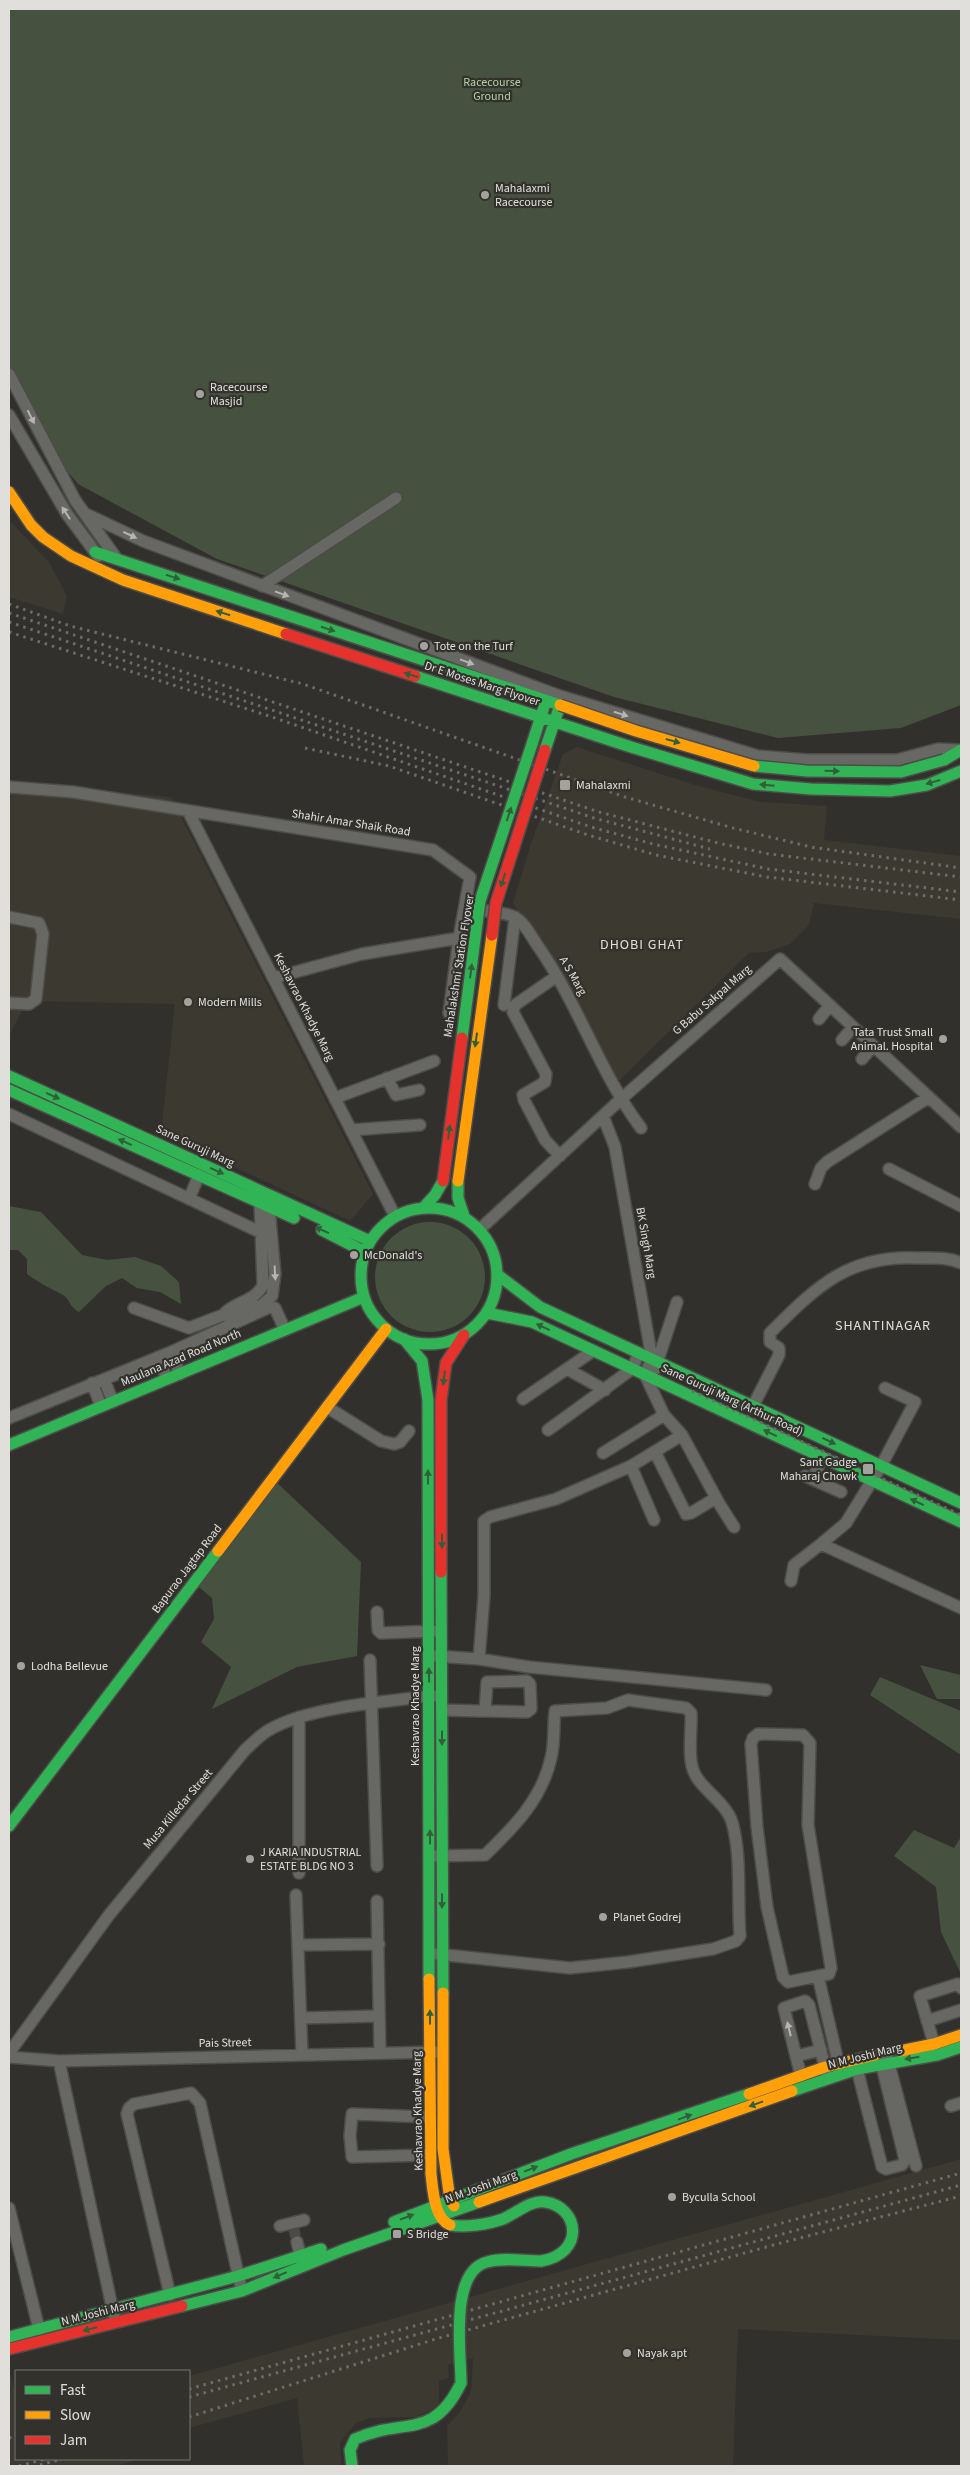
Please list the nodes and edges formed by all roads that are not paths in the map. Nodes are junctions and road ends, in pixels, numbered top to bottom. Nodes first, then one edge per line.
1 (9, 374) edge
2 (9, 415) edge
3 (9, 492) edge
4 (396, 498) dead end
5 (86, 514) junction
6 (95, 552) junction
7 (122, 561) junction
8 (118, 578) junction
9 (262, 586) junction
10 (546, 701) junction
11 (560, 705) junction
12 (540, 718) junction
13 (554, 722) junction
14 (961, 750) edge
15 (961, 771) edge
16 (9, 787) edge
17 (188, 811) junction
18 (466, 908) junction
19 (9, 917) edge
20 (515, 917) junction
21 (459, 938) junction
22 (557, 976) junction
23 (273, 978) junction
24 (9, 1003) edge
25 (504, 1005) dead end
26 (830, 1005) junction
27 (449, 1013) dead end
28 (819, 1019) dead end
29 (853, 1027) junction
30 (842, 1040) dead end
31 (873, 1046) junction
32 (434, 1060) dead end
33 (862, 1060) dead end
34 (13, 1078) edge
35 (387, 1078) junction
36 (419, 1090) dead end
37 (10, 1095) edge
38 (929, 1097) junction
39 (335, 1098) junction
40 (620, 1100) junction
41 (9, 1114) edge
42 (77, 1114) junction
43 (603, 1116) junction
44 (420, 1125) dead end
45 (961, 1127) edge
46 (641, 1128) dead end
47 (351, 1130) junction
48 (560, 1156) junction
49 (195, 1169) junction
50 (889, 1169) dead end
51 (815, 1184) dead end
52 (189, 1199) junction
53 (265, 1204) junction
54 (961, 1206) edge
55 (424, 1207) junction
56 (395, 1216) junction
57 (464, 1216) junction
58 (480, 1229) junction
59 (262, 1233) junction
60 (368, 1246) junction
61 (961, 1263) edge
62 (498, 1274) junction
63 (364, 1297) junction
64 (677, 1302) dead end
65 (134, 1308) dead end
66 (487, 1313) junction
67 (223, 1316) junction
68 (570, 1321) junction
69 (386, 1329) junction
70 (285, 1330) junction
71 (464, 1335) junction
72 (564, 1337) junction
73 (404, 1340) junction
74 (615, 1342) junction
75 (594, 1351) junction
76 (171, 1352) junction
77 (639, 1353) junction
78 (158, 1357) junction
79 (608, 1358) junction
80 (655, 1360) junction
81 (567, 1369) junction
82 (632, 1369) junction
83 (180, 1374) junction
84 (648, 1376) junction
85 (104, 1378) junction
86 (167, 1379) junction
87 (92, 1383) junction
88 (884, 1388) dead end
89 (605, 1390) junction
90 (523, 1399) dead end
91 (113, 1402) junction
92 (102, 1406) junction
93 (753, 1406) junction
94 (327, 1407) junction
95 (664, 1415) junction
96 (9, 1418) edge
97 (409, 1430) dead end
98 (548, 1430) dead end
99 (682, 1435) junction
100 (9, 1445) edge
101 (655, 1452) junction
102 (603, 1453) dead end
103 (822, 1457) junction
104 (631, 1466) junction
105 (881, 1466) junction
106 (872, 1481) junction
107 (841, 1492) dead end
108 (716, 1498) junction
109 (961, 1503) edge
110 (654, 1520) dead end
111 (961, 1522) edge
112 (734, 1527) dead end
113 (821, 1544) junction
114 (791, 1581) dead end
115 (961, 1608) edge
116 (377, 1612) dead end
117 (442, 1630) junction
118 (429, 1631) junction
119 (428, 1656) junction
120 (442, 1656) junction
121 (479, 1659) junction
122 (370, 1660) dead end
123 (766, 1690) dead end
124 (442, 1695) junction
125 (429, 1697) junction
126 (372, 1704) junction
127 (442, 1710) junction
128 (485, 1711) junction
129 (298, 1717) junction
130 (9, 1826) edge
131 (430, 1856) junction
132 (442, 1856) junction
133 (377, 1866) dead end
134 (299, 1873) dead end
135 (296, 1895) dead end
136 (377, 1901) dead end
137 (379, 1944) junction
138 (299, 1945) junction
139 (430, 1953) junction
140 (442, 1954) junction
141 (818, 1976) junction
142 (961, 1988) edge
143 (961, 2010) edge
144 (379, 2016) junction
145 (301, 2018) junction
146 (927, 2021) junction
147 (960, 2044) edge
148 (936, 2049) junction
149 (821, 2050) junction
150 (436, 2052) junction
151 (9, 2053) edge
152 (380, 2053) junction
153 (302, 2055) junction
154 (796, 2056) junction
155 (9, 2057) edge
156 (883, 2058) junction
157 (59, 2061) junction
158 (856, 2064) junction
159 (825, 2067) junction
160 (840, 2069) junction
161 (828, 2079) junction
162 (797, 2081) junction
163 (429, 2117) junction
164 (663, 2131) junction
165 (616, 2139) junction
166 (620, 2152) junction
167 (571, 2154) junction
168 (430, 2155) junction
169 (575, 2166) junction
170 (916, 2166) dead end
171 (450, 2200) junction
172 (9, 2208) edge
173 (439, 2211) junction
174 (456, 2211) junction
175 (304, 2220) dead end
176 (474, 2224) junction
177 (280, 2226) dead end
178 (297, 2242) tunnel mouth
179 (301, 2260) junction
180 (238, 2276) junction
181 (192, 2289) junction
182 (242, 2291) junction
183 (170, 2295) junction
184 (196, 2301) junction
185 (113, 2311) junction
186 (115, 2323) junction
187 (39, 2329) junction
188 (9, 2337) edge
189 (9, 2349) edge
190 (352, 2466) edge

1 -> 5 street
6 -> 2 street
3 - 8 main road, Dr E Moses Marg Flyover
4 - 9 street
5 - 7 street
5 -> 9 street
6 - 7 main road, Dr E Moses Marg Flyover
6 - 8 street
7 -> 10 main road, Dr E Moses Marg Flyover
12 -> 8 main road, Dr E Moses Marg Flyover
9 -> 14 street
10 - 11 main road, Dr E Moses Marg Flyover
10 - 12 main road, Mahalakshmi Station Flyover
11 - 13 main road
11 -> 14 main road, Dr E Moses Marg Flyover, bridge
12 - 13 main road, Dr E Moses Marg Flyover
55 -> 12 main road, Mahalakshmi Station Flyover, bridge
15 -> 13 main road, Dr E Moses Marg Flyover
13 -> 57 main road, bridge
16 - 17 street
17 - 18 street, Shahir Amar Shaik Road
17 - 23 street, Keshavrao Khadye Marg
18 - 20 street
18 - 21 street
19 - 24 street
20 - 22 street, A S Marg
20 - 25 street
21 - 23 street
21 - 27 street
22 - 40 street, A S Marg
22 - 48 street
23 - 39 street, Keshavrao Khadye Marg
26 - 28 street
26 - 29 street, G Babu Sakpal Marg
26 - 40 street, G Babu Sakpal Marg
29 - 30 street
29 - 31 street, G Babu Sakpal Marg
31 - 33 street
31 - 38 street, G Babu Sakpal Marg
32 - 35 street
34 - 37 street
34 -> 42 main road, Sane Guruji Marg
35 - 36 street
35 - 39 street
37 - 42 main road, Sane Guruji Marg
38 - 45 street, G Babu Sakpal Marg
38 - 51 street
39 - 47 street, Keshavrao Khadye Marg
40 - 43 street, G Babu Sakpal Marg
40 - 46 street, A S Marg
41 - 52 street
42 - 49 main road, Sane Guruji Marg
43 - 48 street, G Babu Sakpal Marg
43 - 80 street, BK Singh Marg
44 - 47 street
47 - 56 street, Keshavrao Khadye Marg
48 - 58 street, G Babu Sakpal Marg
49 - 52 street
49 - 53 main road, Sane Guruji Marg
49 -> 60 main road, Sane Guruji Marg
50 - 54 street
52 - 59 street
53 - 59 street
60 -> 53 main road, Sane Guruji Marg
53 -> 67 street
55 - 56 main road
55 - 57 main road
56 - 60 main road
57 - 58 main road
58 - 62 main road
59 - 67 street
60 - 63 main road
61 - 93 street
62 - 66 main road
62 - 68 main road, Sane Guruji Marg (Arthur Road)
63 - 69 main road
63 - 70 main road, Maulana Azad Road North
64 - 80 street
65 - 67 street
66 - 71 main road
72 -> 66 main road, Sane Guruji Marg (Arthur Road)
68 - 72 main road
68 - 74 main road, Sane Guruji Marg (Arthur Road)
69 - 73 main road
69 - 94 main road, Bapurao Jagtap Road
70 - 76 street
70 - 83 main road, Maulana Azad Road North
71 - 73 main road
71 -> 117 main road, Keshavrao Khadye Marg
72 - 75 main road, Sane Guruji Marg (Arthur Road)
118 -> 73 main road, Keshavrao Khadye Marg
74 - 77 main road, Sane Guruji Marg (Arthur Road)
74 - 79 main road
75 - 79 main road, Sane Guruji Marg (Arthur Road)
75 - 81 street
76 - 78 street
76 - 83 street
77 - 80 main road, Sane Guruji Marg (Arthur Road)
77 - 82 street
78 - 85 street
78 - 86 street
79 - 82 main road, Sane Guruji Marg (Arthur Road)
80 - 84 street
80 - 93 main road, Sane Guruji Marg (Arthur Road)
81 - 89 street
81 - 90 street
82 - 84 main road, Sane Guruji Marg (Arthur Road)
82 - 89 street
83 - 86 main road, Maulana Azad Road North
84 - 95 street
103 -> 84 main road, Sane Guruji Marg (Arthur Road)
85 - 87 street
85 - 91 street
86 - 91 main road, Maulana Azad Road North
87 - 92 street
87 - 96 street
88 - 105 street
89 - 98 street
91 - 92 main road, Maulana Azad Road North
92 - 100 main road, Maulana Azad Road North
93 -> 105 main road, Sane Guruji Marg (Arthur Road)
94 - 97 street
94 - 130 main road, Bapurao Jagtap Road
95 - 99 street
95 - 102 street
99 - 101 street
99 - 108 street
101 - 104 street
101 - 108 street
103 - 106 main road, Sane Guruji Marg (Arthur Road)
103 - 107 street
104 - 110 street
104 - 121 street
105 - 106 street
105 - 109 main road, Sane Guruji Marg (Arthur Road)
111 -> 106 main road, Sane Guruji Marg (Arthur Road)
106 - 113 street
108 - 112 street
113 - 114 street
113 - 115 street
116 - 118 street
117 - 118 street
117 - 120 main road, Keshavrao Khadye Marg
118 - 119 main road, Keshavrao Khadye Marg
119 - 120 street
125 -> 119 main road, Keshavrao Khadye Marg
120 - 121 street
120 - 124 main road, Keshavrao Khadye Marg
121 - 123 street
122 - 126 street
124 - 125 street, Musa Killedar Street
124 - 127 main road, Keshavrao Khadye Marg
125 - 126 street, Musa Killedar Street
131 -> 125 main road, Keshavrao Khadye Marg
126 - 129 street, Musa Killedar Street
126 - 133 street
127 - 128 street
127 -> 132 main road, Keshavrao Khadye Marg
128 - 128 street
129 - 134 street
129 - 151 street, Musa Killedar Street
131 - 132 street
131 - 139 main road, Keshavrao Khadye Marg
132 -> 140 main road, Keshavrao Khadye Marg
132 - 140 street
135 - 138 street
136 - 137 street
137 - 138 street
137 - 144 street
138 - 145 street
139 - 140 street
150 -> 139 main road, Keshavrao Khadye Marg
140 - 150 main road, Keshavrao Khadye Marg
141 - 141 street
141 - 160 street
142 - 146 street
143 - 146 street
144 - 145 street
144 - 152 street
145 - 153 street
146 - 148 street
147 - 148 main road, N M Joshi Marg
148 - 156 main road, N M Joshi Marg
149 - 154 street
154 -> 149 street
149 - 159 street
150 - 152 street, Pais Street
150 - 163 main road, Keshavrao Khadye Marg
150 - 171 main road, Keshavrao Khadye Marg
152 - 153 street, Pais Street
153 - 157 street, Pais Street
154 - 162 street
155 - 157 street, Pais Street
156 - 158 main road, N M Joshi Marg
156 - 158 street
156 - 170 street
157 - 185 street
158 - 160 main road, N M Joshi Marg
159 - 160 main road, N M Joshi Marg
159 - 161 street
159 - 162 main road, N M Joshi Marg
160 - 161 main road, N M Joshi Marg
161 - 162 main road, N M Joshi Marg
162 - 164 main road, N M Joshi Marg
163 - 168 main road, Keshavrao Khadye Marg
163 - 168 street
164 - 165 main road, N M Joshi Marg
164 - 166 main road, N M Joshi Marg
165 - 166 main road
165 - 167 main road, N M Joshi Marg
166 - 169 main road, N M Joshi Marg
167 - 169 main road
171 -> 167 main road, N M Joshi Marg
168 - 173 main road, Keshavrao Khadye Marg
169 - 174 main road, N M Joshi Marg
171 - 173 main road, N M Joshi Marg
171 - 174 main road, Keshavrao Khadye Marg
172 - 187 street
173 - 174 main road, N M Joshi Marg
173 - 176 main road
173 - 179 main road, N M Joshi Marg
174 - 176 main road, Keshavrao Khadye Marg
175 - 177 street
176 - 190 main road, bridge
178 - 179 street
179 - 180 main road, N M Joshi Marg
179 -> 182 main road, N M Joshi Marg
180 - 181 main road, N M Joshi Marg
180 - 182 street
180 - 183 street
181 - 183 main road, N M Joshi Marg
181 - 184 main road
182 - 184 main road, N M Joshi Marg
183 - 185 main road, N M Joshi Marg
184 - 186 main road, N M Joshi Marg
185 - 186 street
185 - 187 main road, N M Joshi Marg
186 -> 189 main road, N M Joshi Marg
187 - 188 main road, N M Joshi Marg

